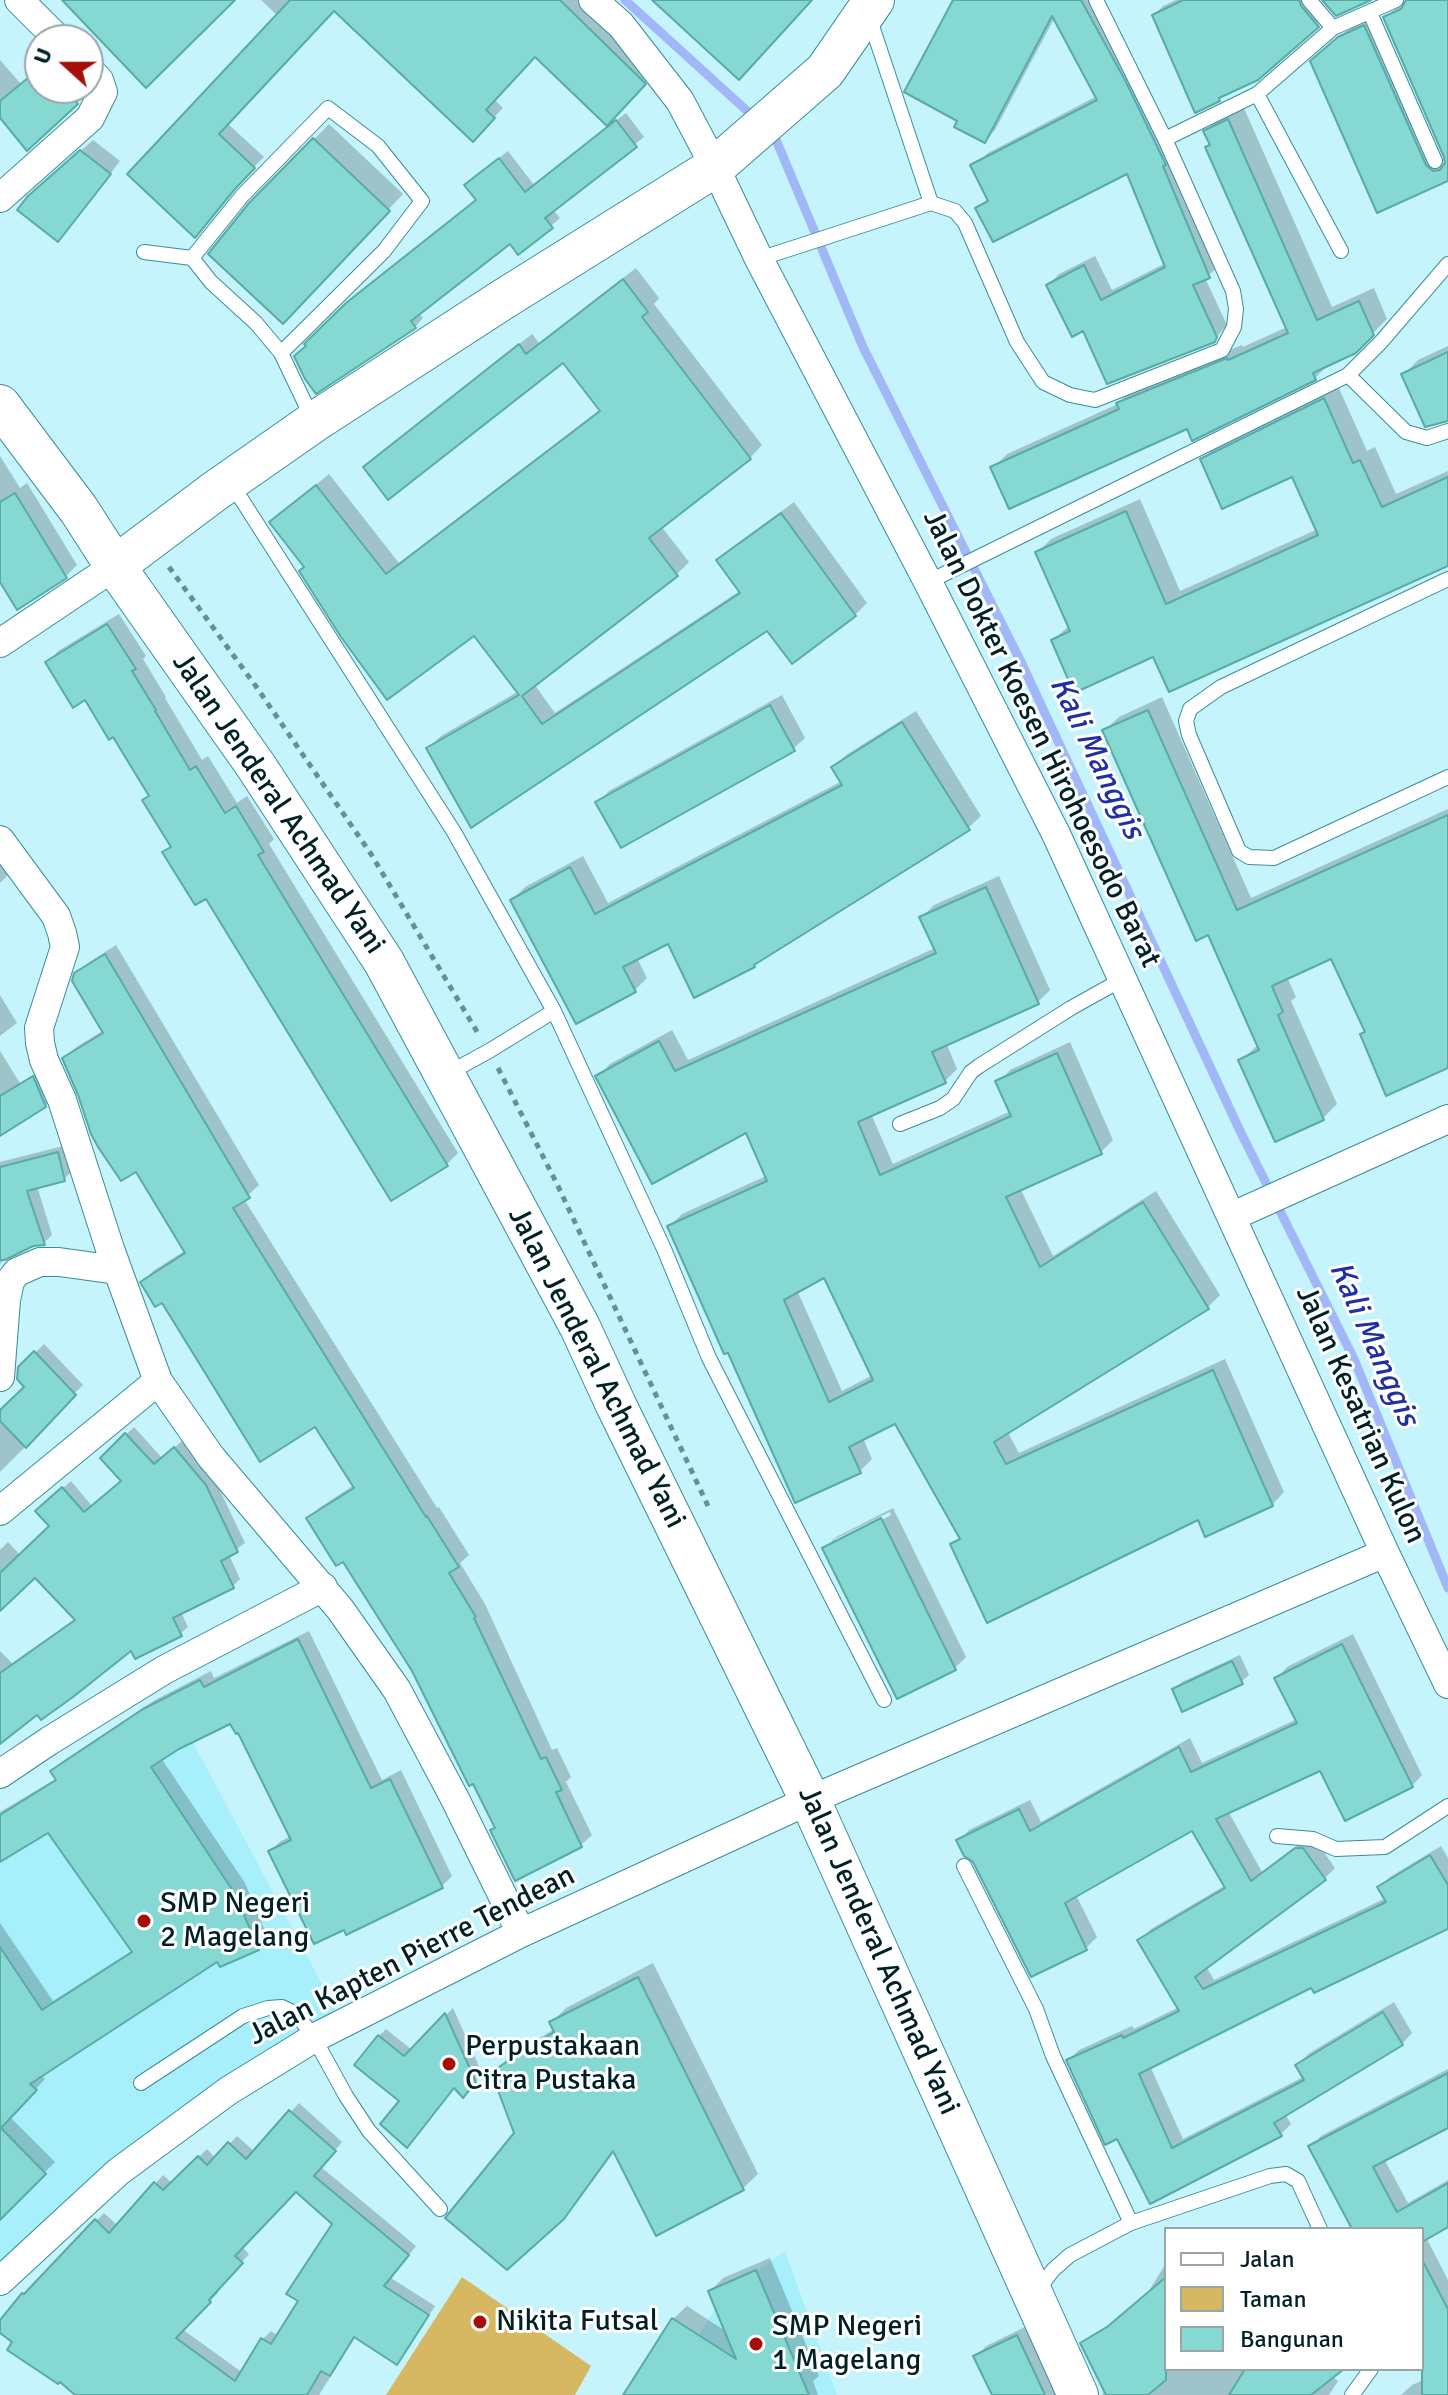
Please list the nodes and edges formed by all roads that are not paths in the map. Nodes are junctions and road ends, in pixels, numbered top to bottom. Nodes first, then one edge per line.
1 (19, 0) edge
2 (593, 0) edge
3 (1096, 0) edge
4 (1309, 0) edge
5 (1396, 0) edge
6 (865, 3) edge
7 (1370, 13) junction
8 (43, 24) edge
9 (1333, 28) junction
10 (1257, 94) junction
11 (97, 104) edge
12 (1165, 139) junction
13 (1435, 161) dead end
14 (715, 167) junction
15 (0, 198) edge
16 (931, 203) junction
17 (1341, 251) dead end
18 (144, 252) dead end
19 (192, 258) junction
20 (759, 259) junction
21 (1448, 264) edge
22 (281, 353) junction
23 (1348, 375) junction
24 (0, 405) edge
25 (314, 422) junction
26 (1448, 431) edge
27 (229, 481) junction
28 (115, 566) junction
29 (1448, 579) edge
30 (928, 582) junction
31 (0, 643) edge
32 (1448, 777) edge
33 (0, 840) edge
34 (1123, 979) junction
35 (554, 1011) junction
36 (445, 1075) junction
37 (1448, 1119) edge
38 (900, 1124) dead end
39 (1233, 1216) junction
40 (117, 1270) junction
41 (0, 1377) edge
42 (158, 1381) junction
43 (0, 1511) edge
44 (1385, 1553) junction
45 (323, 1587) junction
46 (1448, 1684) edge
47 (884, 1700) dead end
48 (0, 1774) edge
49 (810, 1800) junction
50 (1448, 1806) edge
51 (1277, 1836) dead end
52 (964, 1866) dead end
53 (521, 1933) junction
54 (314, 2038) junction
55 (141, 2083) dead end
56 (440, 2209) dead end
57 (1131, 2223) junction
58 (1319, 2227) edge
59 (0, 2281) edge
60 (1034, 2295) junction
61 (1370, 2371) edge
62 (1078, 2395) edge
63 (1352, 2395) edge

1 - 8 street
2 - 14 street, Jalan Dokter Koesen Hirohoesodo Barat
3 - 12 lane
4 - 9 lane
5 - 7 lane
6 - 14 main road
6 - 16 lane
7 - 9 lane
7 - 13 lane
9 - 10 lane
10 - 12 lane
10 - 17 lane
11 - 15 street
12 - 16 lane
14 - 20 street, Jalan Dokter Koesen Hirohoesodo Barat
14 - 25 main road
16 - 20 lane
18 - 19 lane
19 - 22 lane
19 - 22 lane
20 - 30 street, Jalan Dokter Koesen Hirohoesodo Barat
21 - 23 lane
22 - 25 lane
23 - 26 lane
23 - 30 lane
24 - 28 main road, Jalan Jenderal Achmad Yani
25 - 27 main road
27 - 28 main road
27 - 35 lane
28 - 31 street
28 - 36 main road, Jalan Jenderal Achmad Yani
29 - 32 lane
30 - 34 street, Jalan Dokter Koesen Hirohoesodo Barat
33 - 40 street
34 - 38 lane
34 - 39 street, Jalan Dokter Koesen Hirohoesodo Barat
35 - 36 lane
35 - 47 lane
36 - 49 main road, Jalan Jenderal Achmad Yani
37 - 39 street
39 - 44 street, Jalan Kesatrian Kulon
40 - 41 street
40 - 42 street
42 - 43 street
42 - 45 street
44 - 46 street, Jalan Kesatrian Kulon
44 - 49 street, Jalan Kapten Pierre Tendean
45 - 48 street
45 - 53 street
49 - 53 street, Jalan Kapten Pierre Tendean
49 - 60 main road, Jalan Jenderal Achmad Yani
50 - 51 lane
52 - 57 lane
53 - 54 street, Jalan Kapten Pierre Tendean
54 - 55 lane
54 - 56 lane
54 - 59 street, Jalan Kapten Pierre Tendean
57 - 58 lane
57 - 60 lane
60 - 62 main road, Jalan Jenderal Achmad Yani
61 - 63 lane

